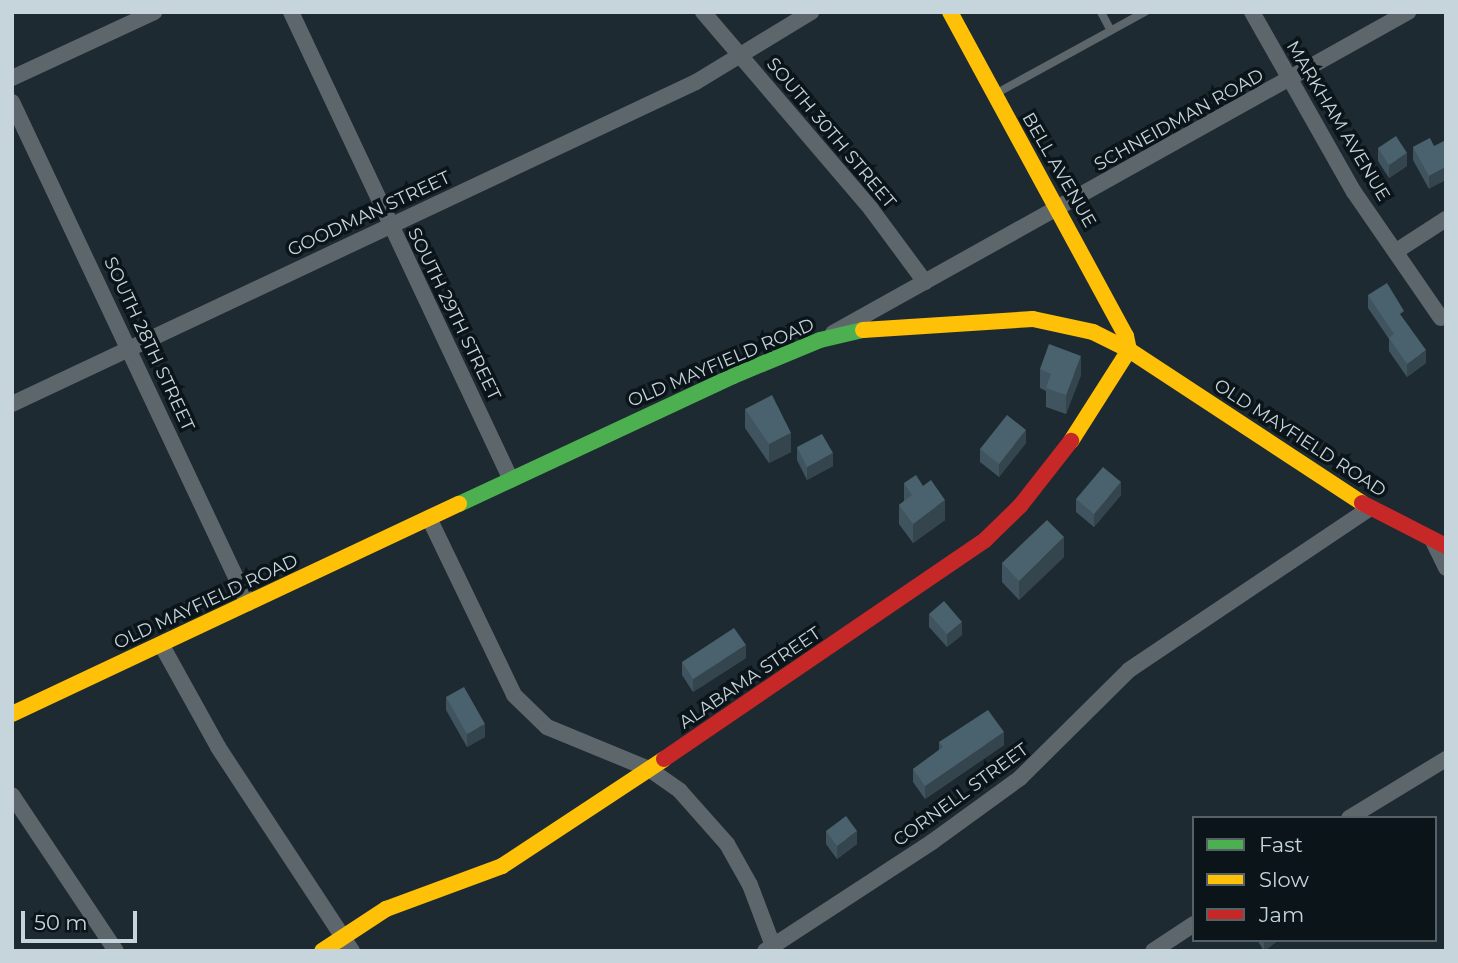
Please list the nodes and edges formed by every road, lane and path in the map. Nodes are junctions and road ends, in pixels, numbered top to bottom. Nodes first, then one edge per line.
1 (154, 12) edge
2 (291, 12) edge
3 (703, 12) edge
4 (810, 12) edge
5 (950, 12) edge
6 (1101, 12) edge
7 (1145, 12) edge
8 (1252, 12) edge
9 (1408, 12) edge
10 (1111, 31) junction
11 (741, 57) junction
12 (12, 78) edge
13 (1290, 81) junction
14 (993, 95) junction
15 (12, 102) edge
16 (1060, 208) junction
17 (1446, 219) edge
18 (391, 225) junction
19 (1398, 250) junction
20 (925, 282) junction
21 (1441, 318) dead end
22 (820, 340) junction
23 (130, 348) junction
24 (1129, 350) junction
25 (12, 404) edge
26 (511, 480) junction
27 (1370, 508) junction
28 (429, 518) junction
29 (1439, 543) edge
30 (1446, 568) edge
31 (248, 603) junction
32 (161, 644) junction
33 (12, 714) edge
34 (1446, 759) edge
35 (649, 769) junction
36 (12, 795) edge
37 (1352, 816) edge
38 (1192, 925) edge
39 (343, 936) junction
40 (771, 949) edge
41 (116, 951) edge
42 (322, 951) edge
43 (352, 951) edge
44 (1153, 951) edge

1 - 12 street
2 - 18 street, SOUTH 29TH STREET
3 - 11 street, SOUTH 30TH STREET
4 - 11 street, GOODMAN STREET
5 - 14 main road, BELL AVENUE
6 - 10 lane
7 - 10 lane
8 - 13 street, MARKHAM AVENUE
9 - 13 street, SCHNEIDMAN ROAD
10 - 14 lane
11 - 18 street, GOODMAN STREET
11 - 20 street, SOUTH 30TH STREET
13 - 16 street, SCHNEIDMAN ROAD
13 - 19 street, MARKHAM AVENUE
14 - 16 main road, BELL AVENUE
15 - 23 street, SOUTH 28TH STREET
16 - 20 street, SCHNEIDMAN ROAD
16 - 24 main road, BELL AVENUE
17 - 19 street
18 - 23 street, GOODMAN STREET
18 - 26 street, SOUTH 29TH STREET
19 - 21 street, MARKHAM AVENUE
20 - 22 street, SCHNEIDMAN ROAD
22 - 24 main road, OLD MAYFIELD ROAD
22 - 26 main road, OLD MAYFIELD ROAD
23 - 25 street, GOODMAN STREET
23 - 31 street, SOUTH 28TH STREET
24 - 27 main road, OLD MAYFIELD ROAD
24 - 35 main road, ALABAMA STREET
26 - 28 main road, OLD MAYFIELD ROAD
27 - 29 main road, OLD MAYFIELD ROAD
27 - 40 street, CORNELL STREET
28 - 31 main road, OLD MAYFIELD ROAD
28 - 35 street
29 - 30 street
31 - 32 main road, OLD MAYFIELD ROAD
32 - 33 main road, OLD MAYFIELD ROAD
32 - 39 street
34 - 37 street
35 - 39 main road, ALABAMA STREET
35 - 40 street
36 - 41 street
38 - 44 street
39 - 42 main road, ALABAMA STREET
39 - 43 street

